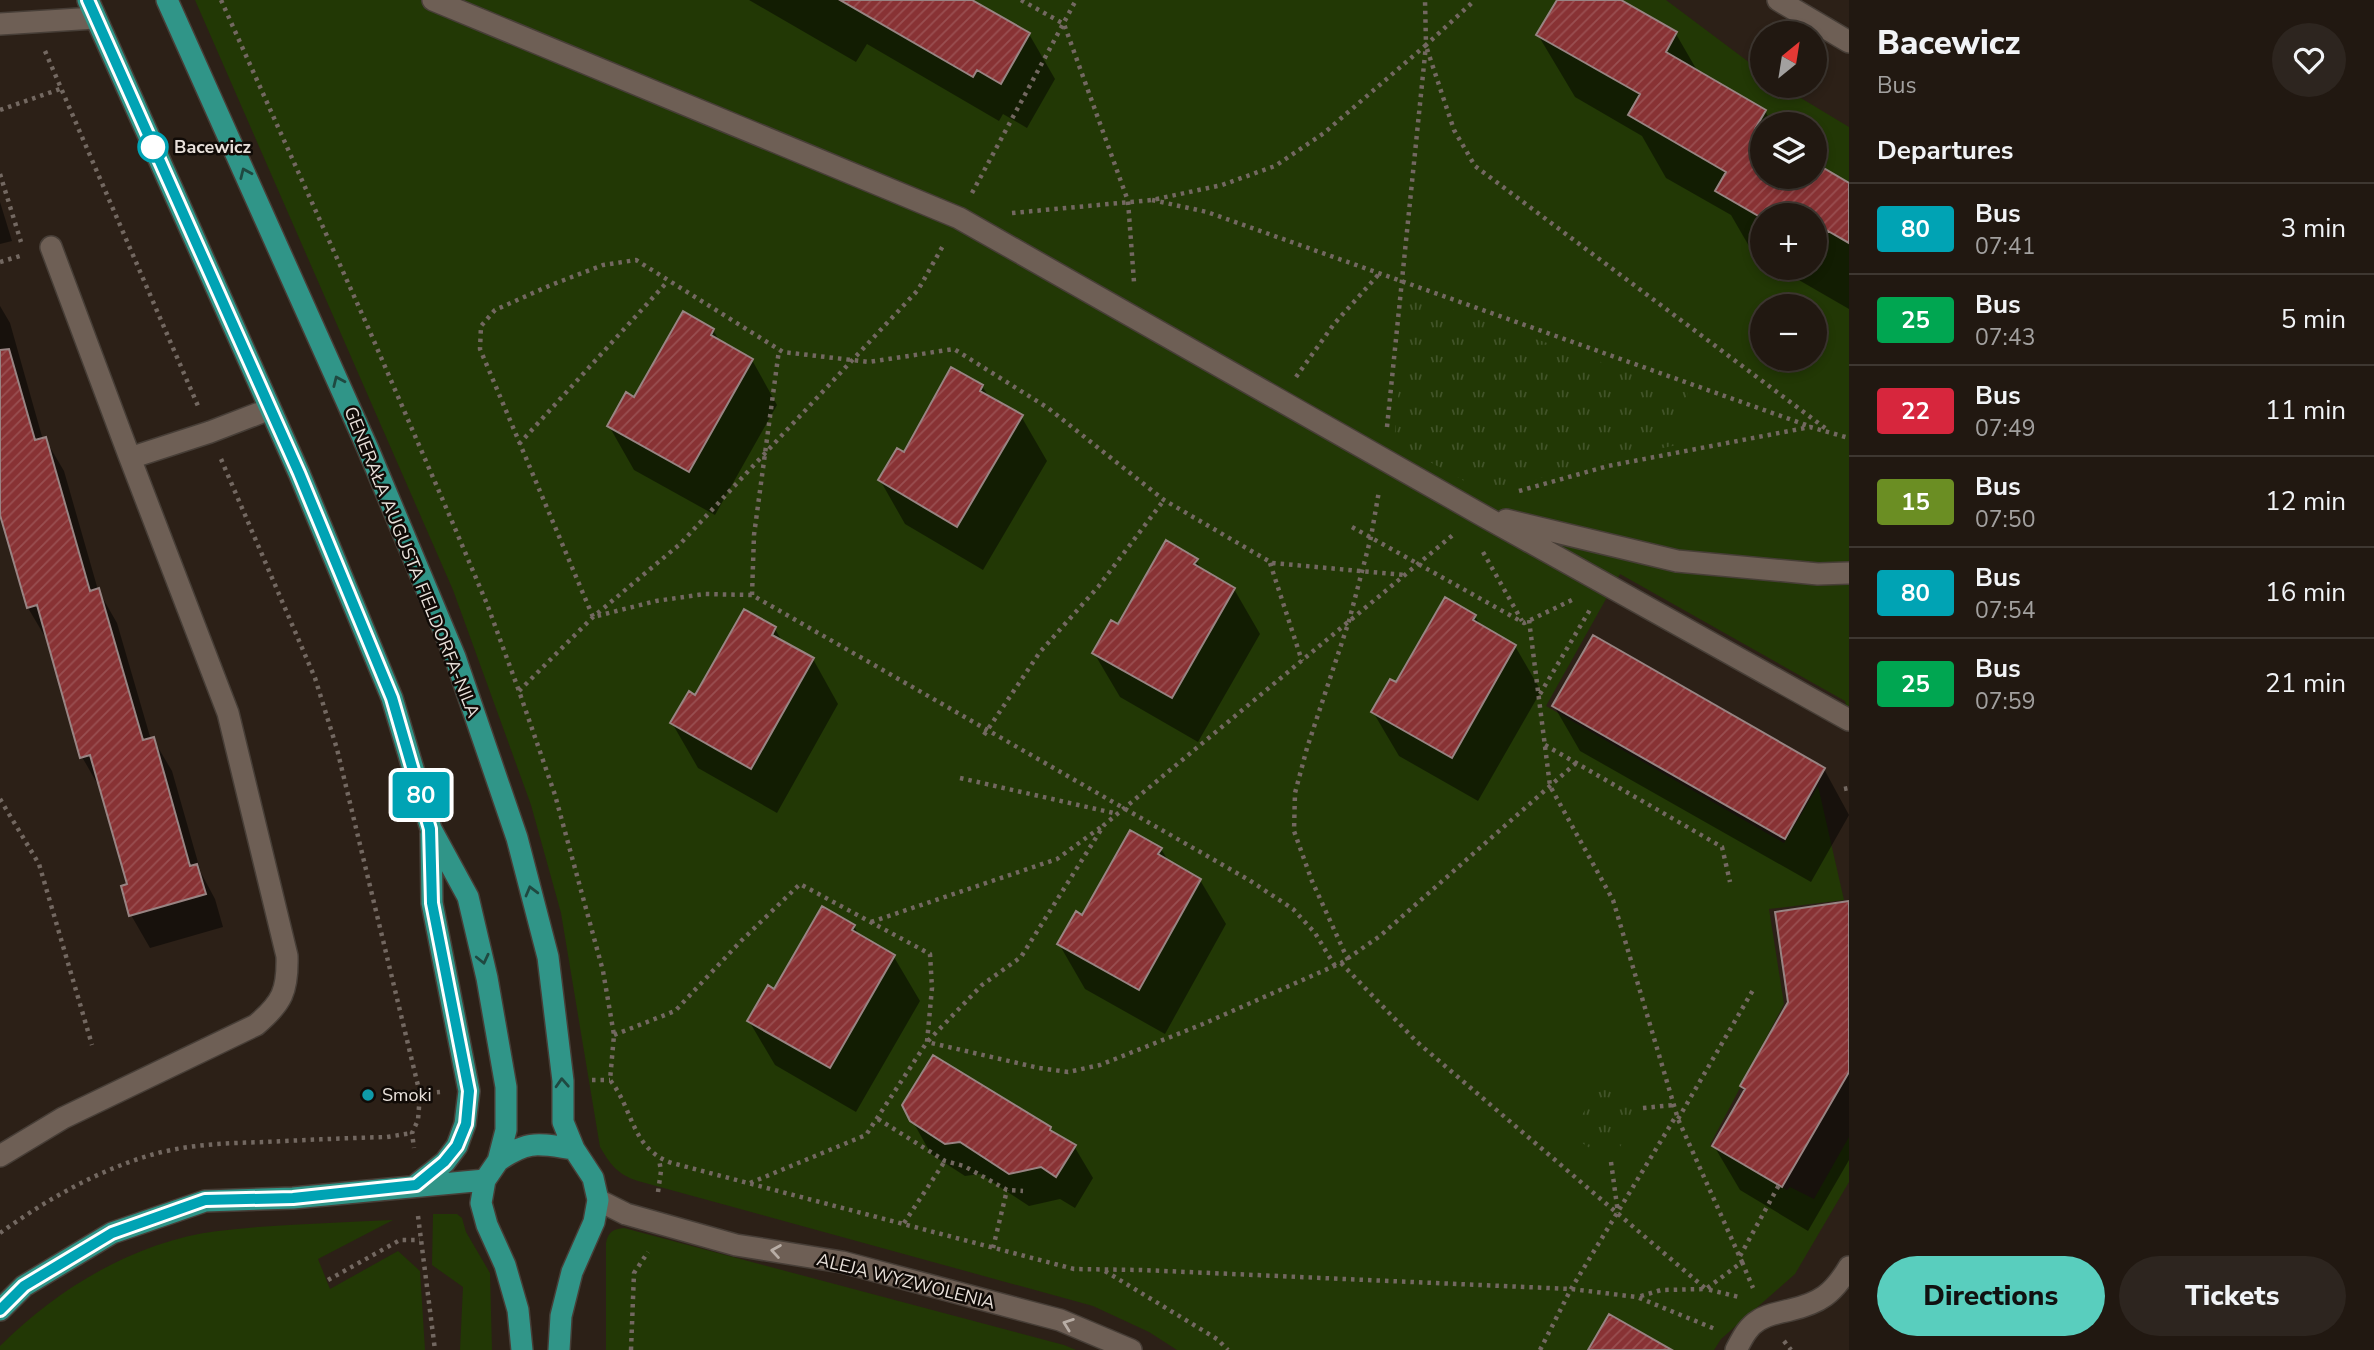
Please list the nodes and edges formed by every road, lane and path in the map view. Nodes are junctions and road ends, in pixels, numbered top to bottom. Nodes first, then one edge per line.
1 (167, 0) edge
2 (221, 0) edge
3 (433, 0) edge
4 (1021, 0) edge
5 (1076, 0) edge
6 (1424, 0) edge
7 (1475, 0) edge
8 (1778, 0) edge
9 (1028, 2) edge
10 (92, 9) edge
11 (0, 24) edge
12 (1064, 24) junction
13 (1849, 42) edge
14 (1426, 45) junction
15 (48, 55) dead end
16 (63, 89) junction
17 (0, 110) edge
18 (0, 174) edge
19 (1152, 200) junction
20 (1128, 201) junction
21 (1011, 213) dead end
22 (958, 218) junction
23 (51, 247) dead end
24 (0, 262) edge
25 (1378, 274) junction
26 (668, 281) junction
27 (1402, 282) junction
28 (1137, 319) junction
29 (779, 350) junction
30 (850, 361) junction
31 (1279, 401) junction
32 (270, 409) junction
33 (202, 413) dead end
34 (1810, 427) junction
35 (1833, 434) junction
36 (1849, 438) edge
37 (519, 444) junction
38 (217, 448) dead end
39 (766, 450) junction
40 (130, 458) junction
41 (1384, 460) junction
42 (1164, 500) junction
43 (1473, 519) junction
44 (1352, 527) dead end
45 (1371, 537) junction
46 (1269, 562) junction
47 (1417, 565) junction
48 (1363, 571) junction
49 (1849, 573) edge
50 (1405, 575) junction
51 (1606, 583) junction
52 (752, 595) junction
53 (593, 617) junction
54 (1349, 621) junction
55 (1526, 622) junction
56 (1302, 660) junction
57 (519, 691) junction
58 (1539, 696) junction
59 (1849, 720) edge
60 (986, 732) junction
61 (1544, 744) junction
62 (1576, 763) junction
63 (960, 778) dead end
64 (1550, 786) junction
65 (0, 799) edge
66 (1124, 808) junction
67 (1118, 814) junction
68 (1104, 825) junction
69 (430, 829) junction
70 (1730, 882) dead end
71 (870, 922) junction
72 (1348, 960) junction
73 (1338, 965) junction
74 (1753, 990) dead end
75 (614, 1035) junction
76 (927, 1042) junction
77 (92, 1045) dead end
78 (1674, 1105) junction
79 (1643, 1108) dead end
80 (1677, 1117) junction
81 (878, 1119) junction
82 (412, 1133) junction
83 (574, 1149) junction
84 (0, 1156) edge
85 (659, 1158) junction
86 (416, 1160) dead end
87 (498, 1161) junction
88 (944, 1161) junction
89 (1611, 1162) dead end
90 (485, 1180) junction
91 (750, 1183) junction
92 (416, 1185) junction
93 (1779, 1185) dead end
94 (1007, 1191) junction
95 (1023, 1191) dead end
96 (657, 1198) dead end
97 (598, 1200) junction
98 (1618, 1213) junction
99 (418, 1216) dead end
100 (904, 1223) junction
101 (0, 1233) edge
102 (420, 1240) junction
103 (650, 1244) dead end
104 (993, 1248) junction
105 (1740, 1260) junction
106 (1849, 1267) edge
107 (1103, 1269) junction
108 (328, 1279) dead end
109 (1572, 1289) junction
110 (1706, 1289) junction
111 (3, 1302) edge
112 (1762, 1307) junction
113 (435, 1350) edge
114 (522, 1350) edge
115 (559, 1350) edge
116 (631, 1350) edge
117 (1131, 1350) edge
118 (1228, 1350) edge
119 (1540, 1350) edge
120 (1736, 1350) edge
121 (1791, 1350) edge

83 -> 1 main road, GENERAŁA AUGUSTA FIELDORFA-NILA
2 - 57 path
3 - 22 street
4 - 9 path
5 - 12 path
6 - 14 path
7 - 14 path
8 - 13 street
9 - 12 path
10 - 11 street
10 - 32 main road
12 - 20 path
12 - 22 path
14 - 19 path
14 - 27 path
14 - 35 path
15 - 16 path
16 - 17 path
16 - 33 path
18 - 24 path
19 - 20 path
19 - 25 path
20 - 21 path
20 - 28 path
22 - 28 street
22 - 30 path
23 - 40 street
25 - 27 path
25 - 31 path
26 - 29 path
26 - 37 path
26 - 37 path
27 - 34 path
27 - 41 path
28 - 31 street
29 - 30 path
29 - 39 path
30 - 39 path
30 - 42 path
31 - 41 street
32 - 40 street
32 - 69 main road
34 - 35 path
34 - 43 path
35 - 36 path
37 - 53 path
38 - 82 path
39 - 52 path
39 - 53 path
40 - 84 street
41 - 43 street
41 - 45 path
42 - 46 path
42 - 60 path
43 - 47 path
43 - 49 street
43 - 51 street
43 - 55 path
44 - 45 path
45 - 47 path
45 - 48 path
46 - 48 path
46 - 56 path
47 - 50 path
47 - 55 path
48 - 50 path
48 - 54 path
50 - 54 path
51 - 55 path
51 - 58 path
51 - 59 street
52 - 53 path
52 - 60 path
53 - 57 path
54 - 56 path
54 - 72 path
55 - 58 path
56 - 66 path
57 - 75 path
58 - 61 path
60 - 66 path
61 - 62 path
61 - 64 path
62 - 64 path
62 - 70 path
63 - 67 path
64 - 72 path
64 - 78 path
65 - 77 path
66 - 67 path
66 - 73 path
67 - 68 path
68 - 71 path
68 - 76 path
69 -> 87 main road
69 - 92 main road
71 - 75 path
71 - 76 path
72 - 73 path
73 - 76 path
73 - 98 path
74 - 80 path
75 - 85 path
76 - 81 path
78 - 79 path
78 - 80 path
80 - 98 path
80 - 105 path
81 - 88 path
81 - 91 path
82 - 86 path
82 - 101 path
83 - 87 main road
83 - 97 main road, GENERAŁA AUGUSTA FIELDORFA-NILA
85 - 91 path
85 - 96 path
87 - 90 main road
88 - 94 path
88 - 100 path
89 - 98 path
90 - 92 main road
90 - 114 main road
91 - 100 path
92 - 111 main road
93 - 105 path
94 - 95 path
94 - 104 path
97 - 115 main road
117 -> 97 street, ALEJA WYZWOLENIA
98 - 109 path
98 - 110 path
99 - 102 path
100 - 104 path
102 - 108 path
102 - 113 path
103 - 116 path
104 - 107 path
105 - 110 path
105 - 112 path
106 - 112 street
107 - 109 path
107 - 118 path
109 - 110 path
109 - 119 path
110 - 112 path
112 - 120 street
112 - 121 path

